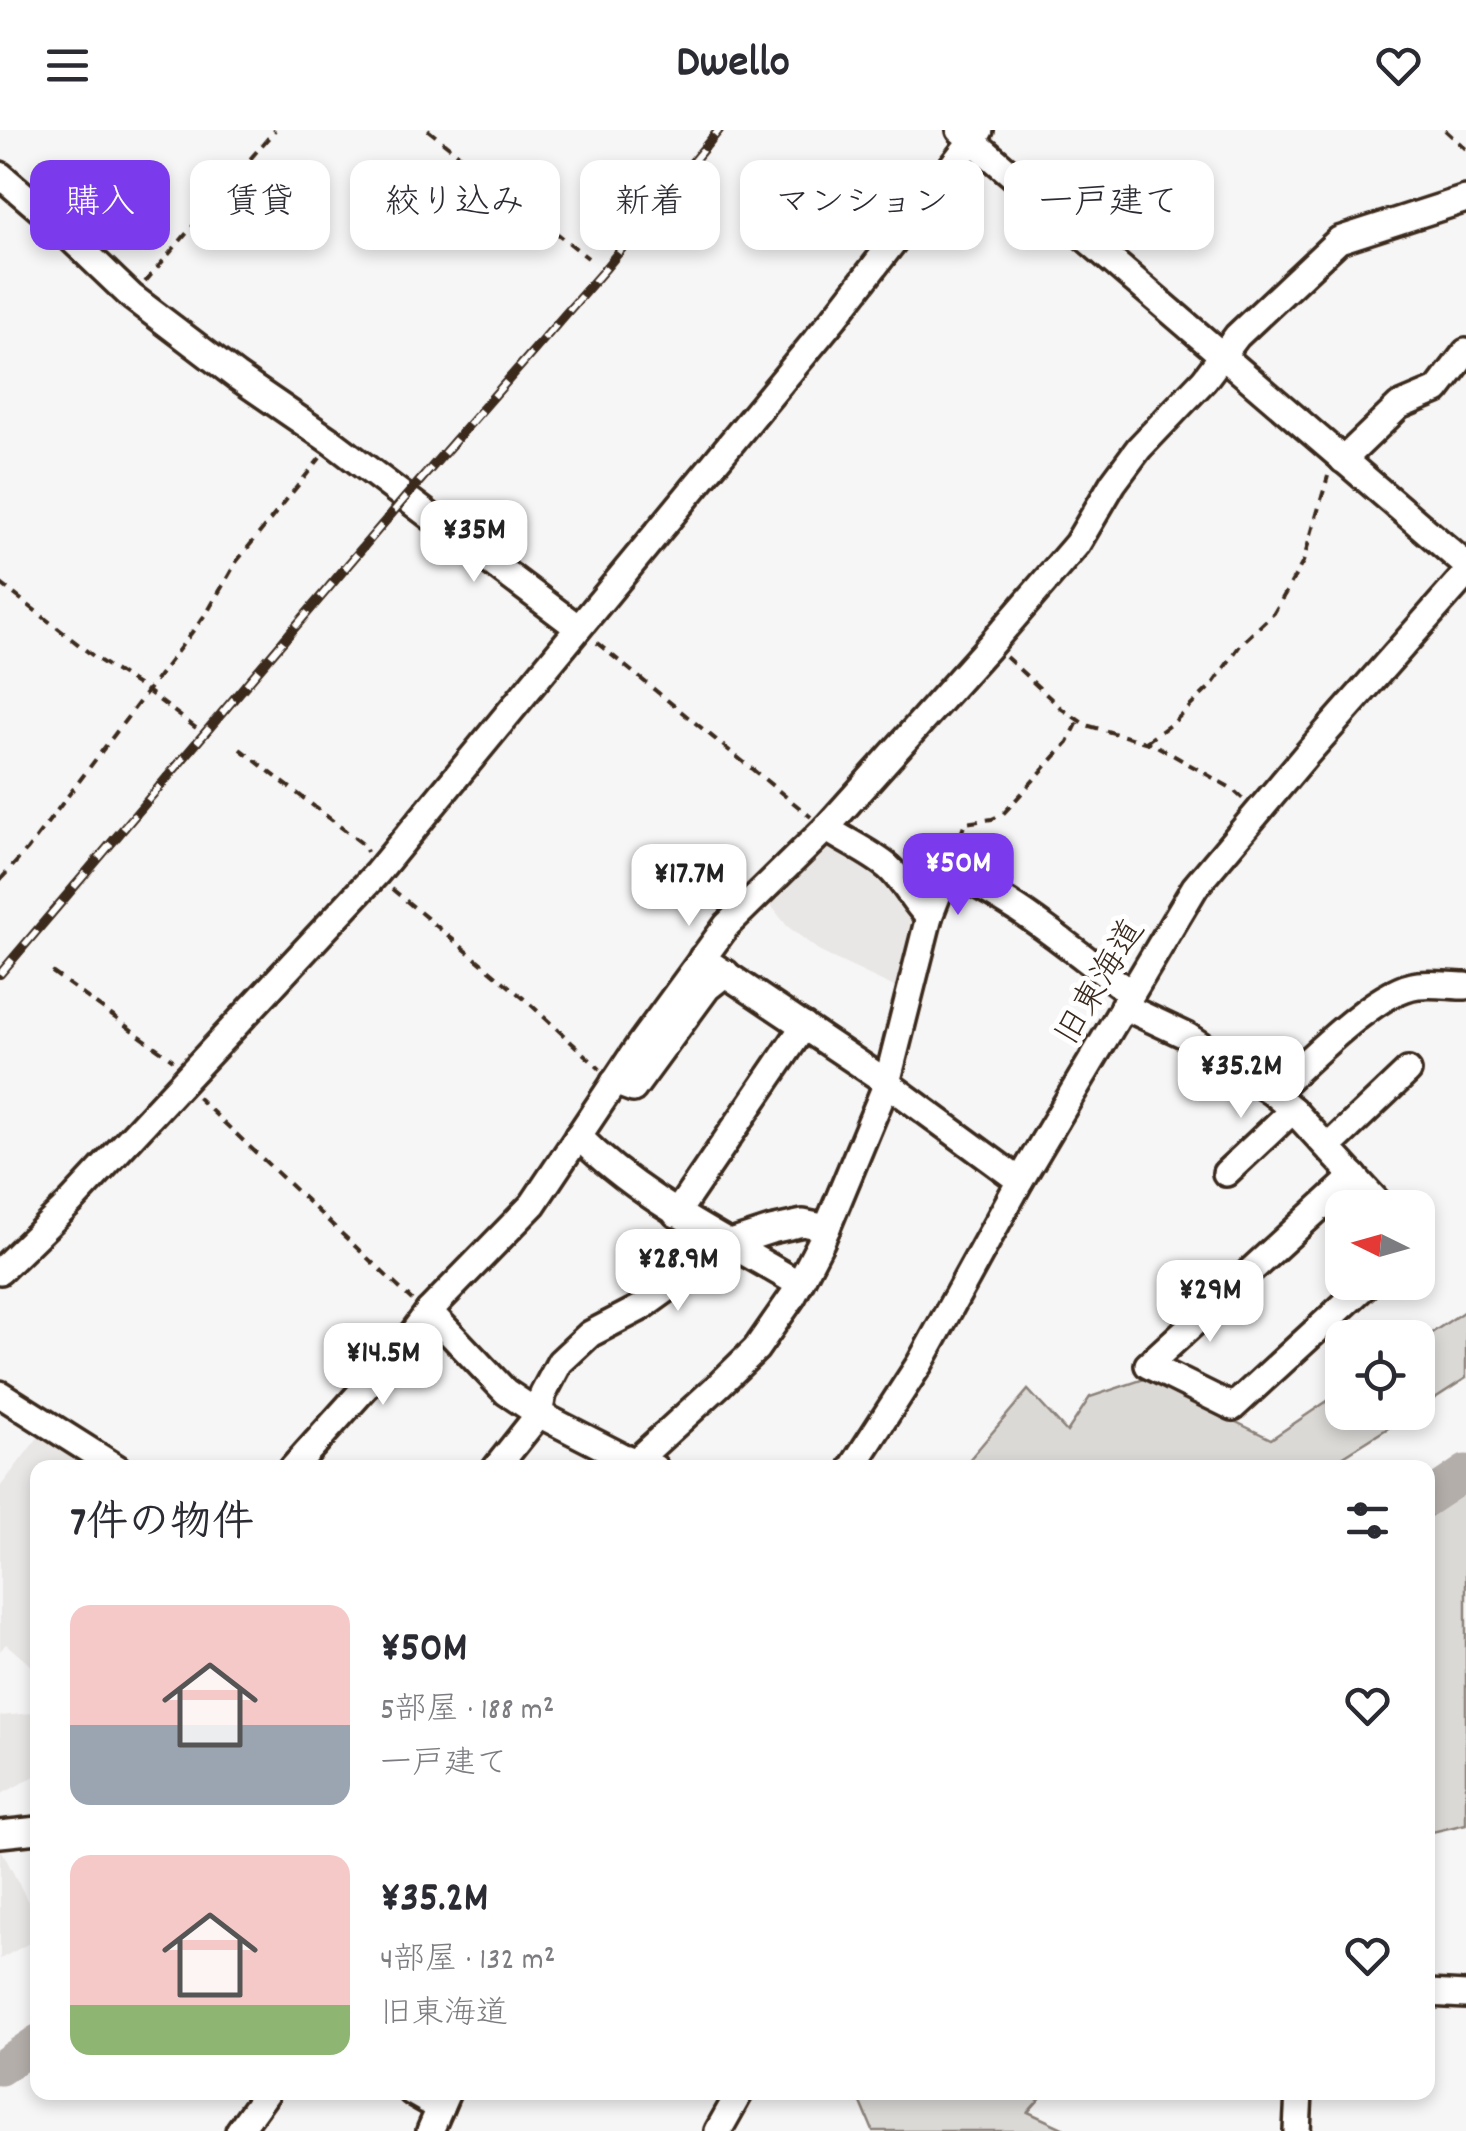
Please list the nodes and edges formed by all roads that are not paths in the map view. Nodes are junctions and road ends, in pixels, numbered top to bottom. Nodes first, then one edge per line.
1 (971, 133) edge
2 (0, 175) edge
3 (1466, 199) edge
4 (1466, 352) edge
5 (1223, 356) junction
6 (1338, 456) junction
7 (1466, 565) edge
8 (1466, 574) edge
9 (578, 627) junction
10 (826, 828) junction
11 (929, 917) junction
12 (702, 958) junction
13 (726, 973) junction
14 (1466, 986) edge
15 (1127, 1000) junction
16 (804, 1026) junction
17 (1408, 1071) dead end
18 (614, 1082) junction
19 (887, 1083) junction
20 (1283, 1102) junction
21 (578, 1136) junction
22 (1328, 1147) junction
23 (1226, 1173) dead end
24 (1354, 1176) junction
25 (1020, 1181) junction
26 (1339, 1190) edge
27 (1367, 1190) edge
28 (1325, 1203) edge
29 (676, 1214) junction
30 (827, 1228) junction
31 (731, 1242) junction
32 (0, 1270) edge
33 (799, 1284) junction
34 (1349, 1300) edge
35 (429, 1312) junction
36 (0, 1394) edge
37 (539, 1414) junction
38 (104, 1460) edge
39 (300, 1460) edge
40 (502, 1460) edge
41 (628, 1460) edge
42 (641, 1460) edge
43 (857, 1460) edge
44 (30, 1831) edge
45 (0, 1834) edge
46 (1435, 1993) edge
47 (1466, 1995) edge
48 (260, 2100) edge
49 (735, 2100) edge
50 (1298, 2100) edge
51 (239, 2131) edge
52 (718, 2131) edge
53 (1297, 2131) edge

1 - 5 street
1 - 9 street
2 - 9 street
3 - 5 street
4 - 6 street
5 - 6 street
5 - 10 street
6 - 7 street
8 - 15 street, 旧東海道
9 - 32 street
10 - 11 street
10 - 12 street
11 - 15 street
11 - 19 street
12 - 13 street
12 - 18 street
13 - 16 street
13 - 18 street
14 - 20 street
15 - 20 street
15 - 25 street, 旧東海道
16 - 19 street
16 - 29 street
17 - 22 street
18 - 21 street
19 - 25 street
19 - 30 street
20 - 22 street
20 - 23 street
21 - 29 street
21 - 35 street
22 - 24 street
24 - 26 street
24 - 27 street
25 - 43 street, 旧東海道
28 - 34 street
29 - 31 street
30 - 31 street
30 - 33 street
31 - 33 street
31 - 37 street
33 - 42 street
35 - 37 street
35 - 39 street
36 - 38 street
37 - 40 street
37 - 41 street
44 - 45 street
46 - 47 street
48 - 51 street
49 - 52 street
50 - 53 street

